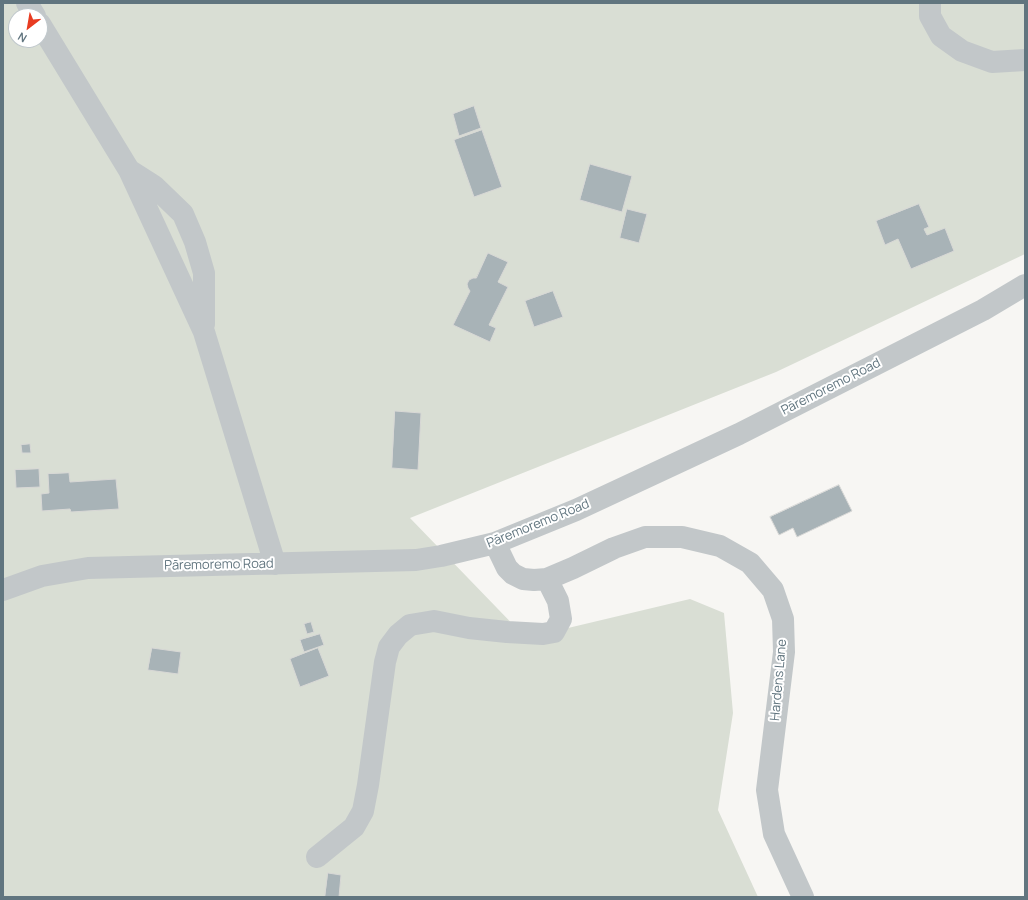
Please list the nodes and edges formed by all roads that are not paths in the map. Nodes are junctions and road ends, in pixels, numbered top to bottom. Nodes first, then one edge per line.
1 (930, 3) edge
2 (48, 37) edge
3 (1025, 60) edge
4 (129, 170) junction
5 (1025, 285) edge
6 (204, 332) junction
7 (495, 543) junction
8 (275, 564) junction
9 (547, 579) junction
10 (3, 590) edge
11 (317, 857) dead end
12 (803, 897) edge

1 - 3 street
2 - 4 street
4 - 6 street
4 - 6 street
5 - 7 street, Pāremoremo Road
6 - 8 street
7 - 8 street, Pāremoremo Road
7 - 9 street, Hardens Lane
8 - 10 street, Pāremoremo Road
9 - 11 street
9 - 12 street, Hardens Lane

